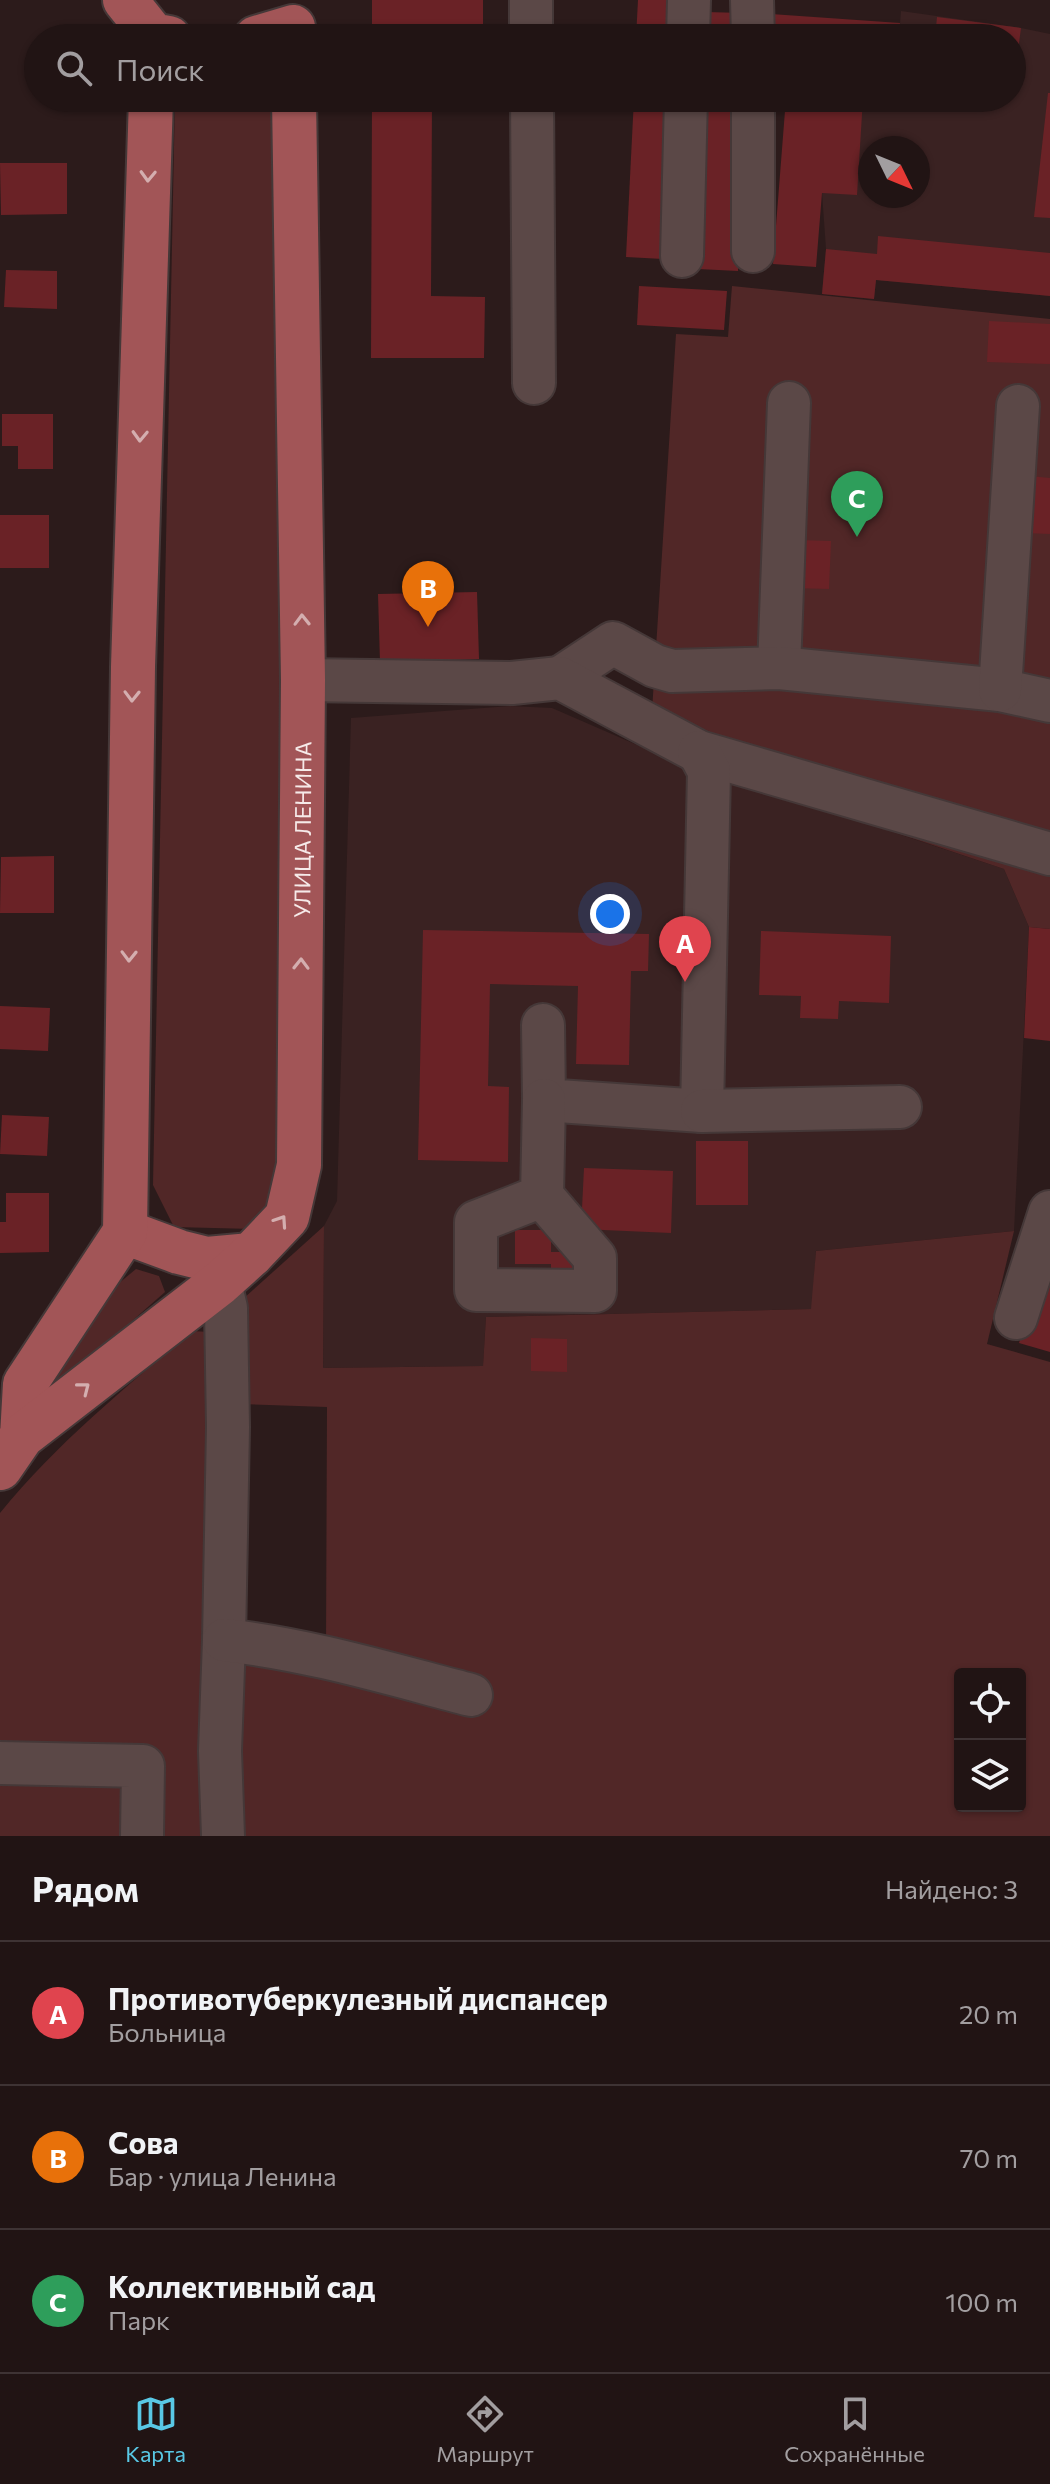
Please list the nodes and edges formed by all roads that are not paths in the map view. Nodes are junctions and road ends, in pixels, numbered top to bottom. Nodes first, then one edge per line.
1 (125, 0) edge
2 (531, 0) edge
3 (689, 0) edge
4 (752, 0) edge
5 (152, 24) edge
6 (531, 24) edge
7 (688, 24) edge
8 (753, 24) edge
9 (151, 112) edge
10 (294, 112) edge
11 (532, 112) edge
12 (686, 112) edge
13 (753, 112) edge
14 (753, 251) dead end
15 (682, 256) dead end
16 (534, 383) dead end
17 (789, 403) dead end
18 (1018, 406) dead end
19 (779, 668) junction
20 (560, 678) junction
21 (303, 680) junction
22 (1000, 690) junction
23 (1050, 701) edge
24 (699, 752) junction
25 (1050, 854) edge
26 (543, 1025) dead end
27 (544, 1100) junction
28 (900, 1107) dead end
29 (702, 1111) junction
30 (542, 1196) dead end
31 (1050, 1212) edge
32 (125, 1232) junction
33 (236, 1269) junction
34 (1016, 1318) dead end
35 (7, 1442) edge
36 (224, 1640) junction
37 (471, 1695) dead end
38 (0, 1763) edge
39 (142, 1836) edge
40 (223, 1836) edge

1 - 5 main road
2 - 6 lane
3 - 7 lane
4 - 8 lane
9 -> 32 main road
21 -> 10 main road, УЛИЦА ЛЕНИНА
11 - 16 lane
12 - 15 lane
13 - 14 lane
17 - 19 lane
18 - 22 lane
19 - 20 lane
19 - 22 lane
20 - 21 lane
20 - 24 lane
33 -> 21 main road, УЛИЦА ЛЕНИНА
22 - 23 lane
24 - 25 lane
24 - 29 lane
26 - 27 lane
27 - 29 lane
27 - 30 lane
28 - 29 lane
31 - 34 lane
32 - 33 main road
32 - 35 main road, УЛИЦА ЛЕНИНА
35 -> 33 main road, УЛИЦА ЛЕНИНА
33 - 36 lane
36 - 37 lane
36 - 40 lane
38 - 39 lane

